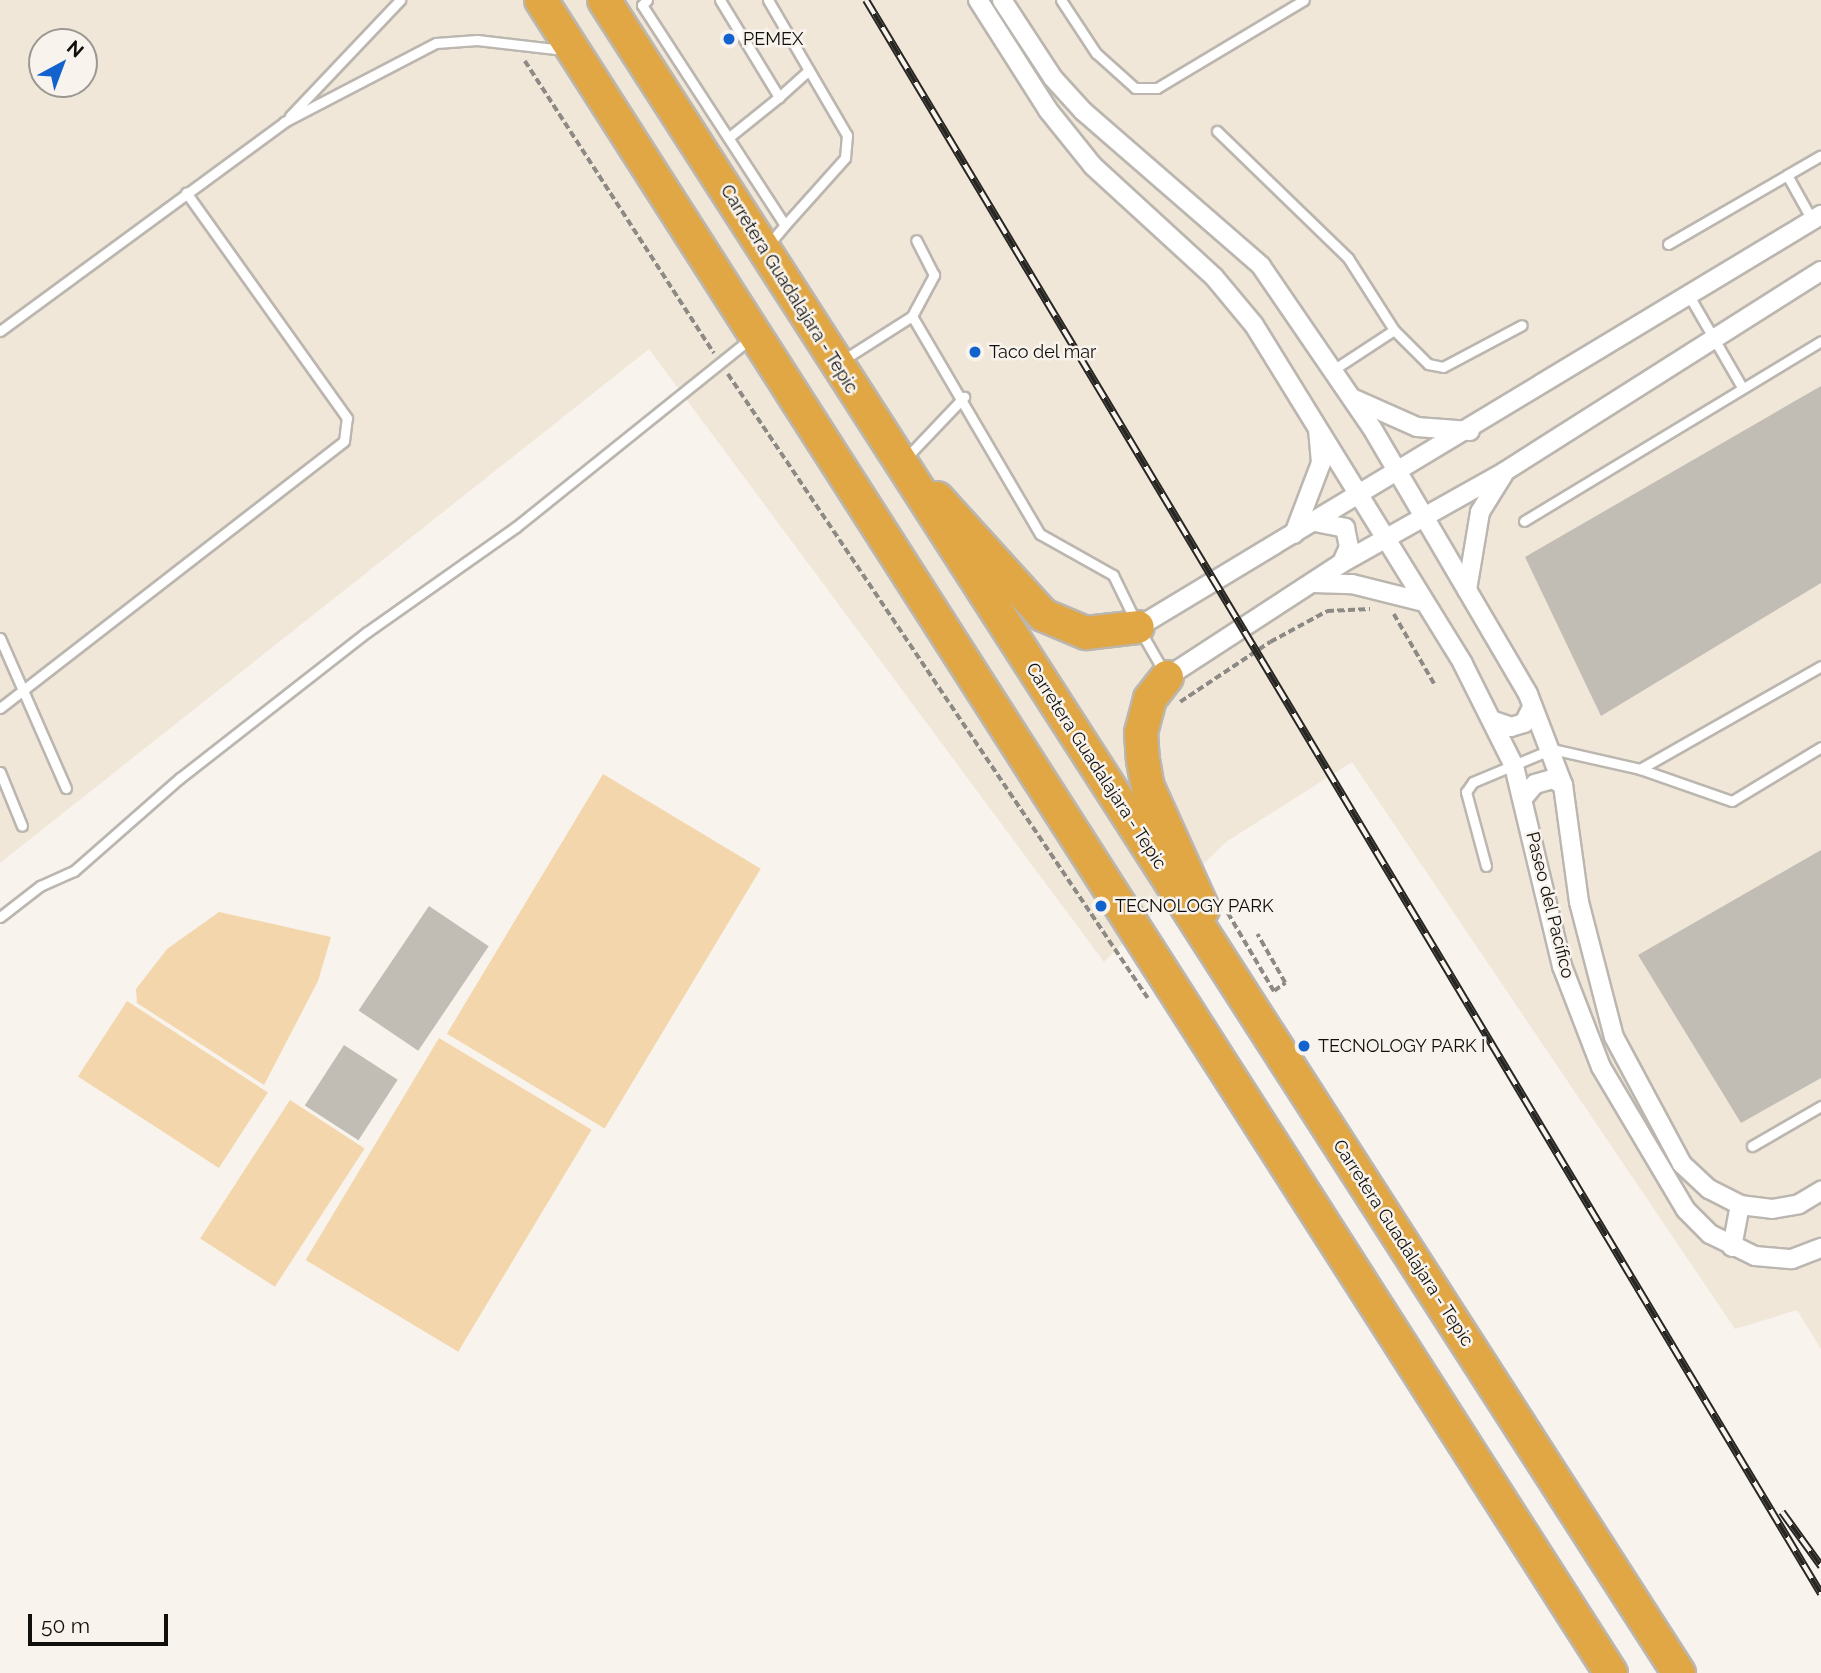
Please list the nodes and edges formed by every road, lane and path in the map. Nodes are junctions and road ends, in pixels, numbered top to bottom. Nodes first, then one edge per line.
1 (400, 0) edge
2 (604, 0) edge
3 (720, 0) edge
4 (768, 0) edge
5 (978, 0) edge
6 (1002, 0) edge
7 (1060, 0) edge
8 (1304, 0) edge
9 (643, 2) edge
10 (543, 7) edge
11 (569, 51) junction
12 (524, 61) dead end
13 (809, 70) junction
14 (779, 97) junction
15 (284, 122) junction
16 (1217, 131) dead end
17 (728, 138) junction
18 (1821, 155) edge
19 (1787, 175) junction
20 (186, 192) junction
21 (1816, 218) edge
22 (785, 225) junction
23 (916, 240) dead end
24 (1668, 244) dead end
25 (764, 251) junction
26 (1821, 271) edge
27 (1687, 293) junction
28 (912, 316) junction
29 (1522, 325) dead end
30 (1394, 330) junction
31 (0, 331) edge
32 (754, 336) junction
33 (1714, 339) junction
34 (1821, 341) edge
35 (720, 363) junction
36 (836, 365) junction
37 (1333, 370) junction
38 (1742, 387) junction
39 (964, 397) junction
40 (1353, 399) junction
41 (1317, 424) junction
42 (1470, 431) junction
43 (905, 470) junction
44 (1504, 472) junction
45 (1399, 474) junction
46 (1360, 496) junction
47 (1424, 517) junction
48 (1524, 521) dead end
49 (1315, 522) junction
50 (1293, 534) junction
51 (1384, 539) junction
52 (1342, 563) junction
53 (1314, 583) junction
54 (1467, 590) junction
55 (1420, 601) junction
56 (1379, 610) dead end
57 (1389, 612) dead end
58 (1138, 627) junction
59 (0, 638) edge
60 (1821, 666) edge
61 (1167, 677) junction
62 (1435, 685) dead end
63 (24, 691) junction
64 (1532, 707) junction
65 (0, 708) edge
66 (1172, 709) dead end
67 (1494, 721) junction
68 (1821, 747) edge
69 (1552, 750) junction
70 (1514, 766) junction
71 (1640, 769) junction
72 (0, 772) edge
73 (1563, 785) junction
74 (66, 788) dead end
75 (1524, 797) junction
76 (23, 826) dead end
77 (1486, 866) dead end
78 (1224, 908) dead end
79 (0, 916) edge
80 (1257, 934) dead end
81 (1214, 947) junction
82 (1147, 999) dead end
83 (1821, 1106) edge
84 (1752, 1146) dead end
85 (1821, 1191) edge
86 (1740, 1205) junction
87 (1732, 1247) junction
88 (1821, 1248) edge
89 (1611, 1673) edge
90 (1679, 1673) edge

1 - 15 lane
2 - 25 highway, Carretera Guadalajara - Tepic
3 - 14 lane
4 - 13 lane
5 - 41 street
6 - 37 street
7 - 8 lane
9 - 17 lane
10 - 11 highway
11 - 15 lane
11 - 32 highway
12 - 35 path
13 - 14 lane
13 - 22 lane
14 - 17 lane
15 - 20 lane
16 - 30 lane
17 - 22 lane
18 - 19 lane
19 - 21 lane
19 - 24 lane
20 - 31 lane
20 - 63 lane
21 - 27 street
22 - 25 lane
23 - 28 lane
25 - 36 highway, Carretera Guadalajara - Tepic
26 - 33 street
27 - 33 lane
27 - 42 street
28 - 36 lane
28 - 39 lane
29 - 30 lane
30 - 37 lane
32 - 35 lane
32 - 89 highway
33 - 38 lane
33 - 44 street
34 - 38 lane
35 - 79 lane
35 - 82 path
36 - 43 highway, Carretera Guadalajara - Tepic
37 - 40 street
38 - 48 lane
39 - 43 lane
39 - 58 lane
40 - 42 street
40 - 45 street
41 - 46 street
41 - 50 street
42 - 45 street
43 - 58 highway
43 - 81 highway, Carretera Guadalajara - Tepic
44 - 47 street
44 - 54 street
45 - 46 street
45 - 47 street
46 - 49 street
46 - 51 street, Paseo del Pacífico
47 - 51 street
47 - 54 street, Paseo del Pacífico
49 - 50 street
49 - 52 street
50 - 58 street
51 - 52 street
51 - 55 street, Paseo del Pacífico
52 - 53 street
53 - 55 street
53 - 61 street
54 - 64 street, Paseo del Pacífico
55 - 67 street, Paseo del Pacífico
56 - 66 path
57 - 62 path
58 - 61 lane
59 - 63 lane
60 - 71 lane
61 - 81 highway
63 - 65 lane
63 - 74 lane
64 - 67 street
64 - 69 street, Paseo del Pacífico
67 - 70 street, Paseo del Pacífico
68 - 71 lane
69 - 70 lane
69 - 71 lane
69 - 73 street, Paseo del Pacífico
70 - 75 street, Paseo del Pacífico
70 - 77 lane
72 - 76 lane
73 - 75 street
73 - 86 street, Paseo del Pacífico
75 - 87 street, Paseo del Pacífico
78 - 80 path
81 - 90 highway, Carretera Guadalajara - Tepic
83 - 84 lane
85 - 86 street, Paseo del Pacífico
86 - 87 street
87 - 88 street, Paseo del Pacífico

